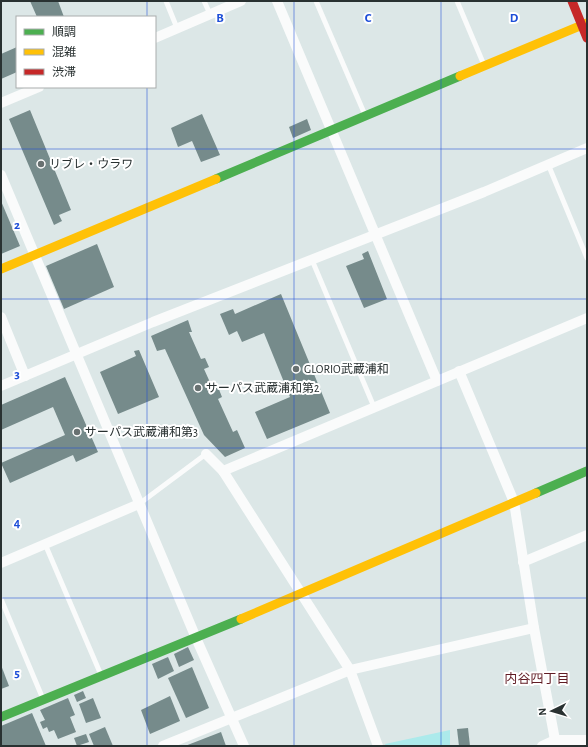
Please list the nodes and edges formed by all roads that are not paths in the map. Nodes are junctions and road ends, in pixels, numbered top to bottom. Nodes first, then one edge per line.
1 (166, 1) edge
2 (204, 1) edge
3 (241, 1) edge
4 (277, 1) edge
5 (316, 1) edge
6 (457, 1) edge
7 (572, 1) edge
8 (210, 14) junction
9 (584, 24) edge
10 (177, 28) junction
11 (156, 38) edge
12 (587, 38) edge
13 (484, 66) junction
14 (37, 88) edge
15 (1, 103) edge
16 (366, 116) junction
17 (332, 130) junction
18 (587, 148) edge
19 (548, 164) junction
20 (1, 175) edge
21 (376, 235) junction
22 (35, 254) junction
23 (587, 258) edge
24 (312, 260) junction
25 (1, 269) edge
26 (1, 317) edge
27 (587, 318) edge
28 (76, 354) junction
29 (459, 372) junction
30 (25, 376) junction
31 (437, 381) junction
32 (1, 386) edge
33 (374, 407) junction
34 (206, 454) joint
35 (223, 471) junction
36 (587, 471) edge
37 (514, 502) junction
38 (139, 504) junction
39 (587, 535) edge
40 (45, 544) junction
41 (2, 560) edge
42 (524, 562) junction
43 (302, 594) junction
44 (1, 599) edge
45 (534, 628) junction
46 (196, 638) junction
47 (350, 670) junction
48 (101, 676) junction
49 (43, 700) junction
50 (1, 717) edge
51 (231, 717) junction
52 (555, 740) junction
53 (587, 740) edge
54 (574, 742) edge
55 (163, 746) edge
56 (244, 746) edge
57 (378, 746) edge
58 (542, 746) edge

1 - 10 lane
2 - 8 lane
3 - 8 street
4 - 17 street
5 - 16 lane
6 - 13 lane
7 - 9 street
8 - 10 street
9 - 12 street
9 - 13 street
10 - 11 street
13 - 16 street
14 - 15 street
16 - 17 street
17 - 21 street
17 - 22 street
18 - 19 street
19 - 21 street
19 - 23 lane
20 - 22 street
21 - 24 street
21 - 31 street
22 - 25 street
22 - 28 street
24 - 28 street
24 - 33 lane
26 - 30 street
27 - 29 street
28 - 30 street
28 - 38 street
29 - 31 street
29 - 37 street
30 - 32 street
31 - 33 street
33 - 35 street
34 - 35 street
34 - 38 lane
35 - 43 street
36 - 37 street
37 - 42 street
37 - 43 street
38 - 40 street
38 - 46 street
39 - 42 street
40 - 41 street
40 - 48 lane
42 - 45 street
43 - 46 street
43 - 47 street
44 - 49 lane
45 - 47 street
45 - 52 street
46 - 48 street
46 - 51 street
47 - 51 street
47 - 57 street
48 - 49 street
49 - 50 street
51 - 55 street
51 - 56 street
52 - 54 street
52 - 58 street
53 - 54 street

